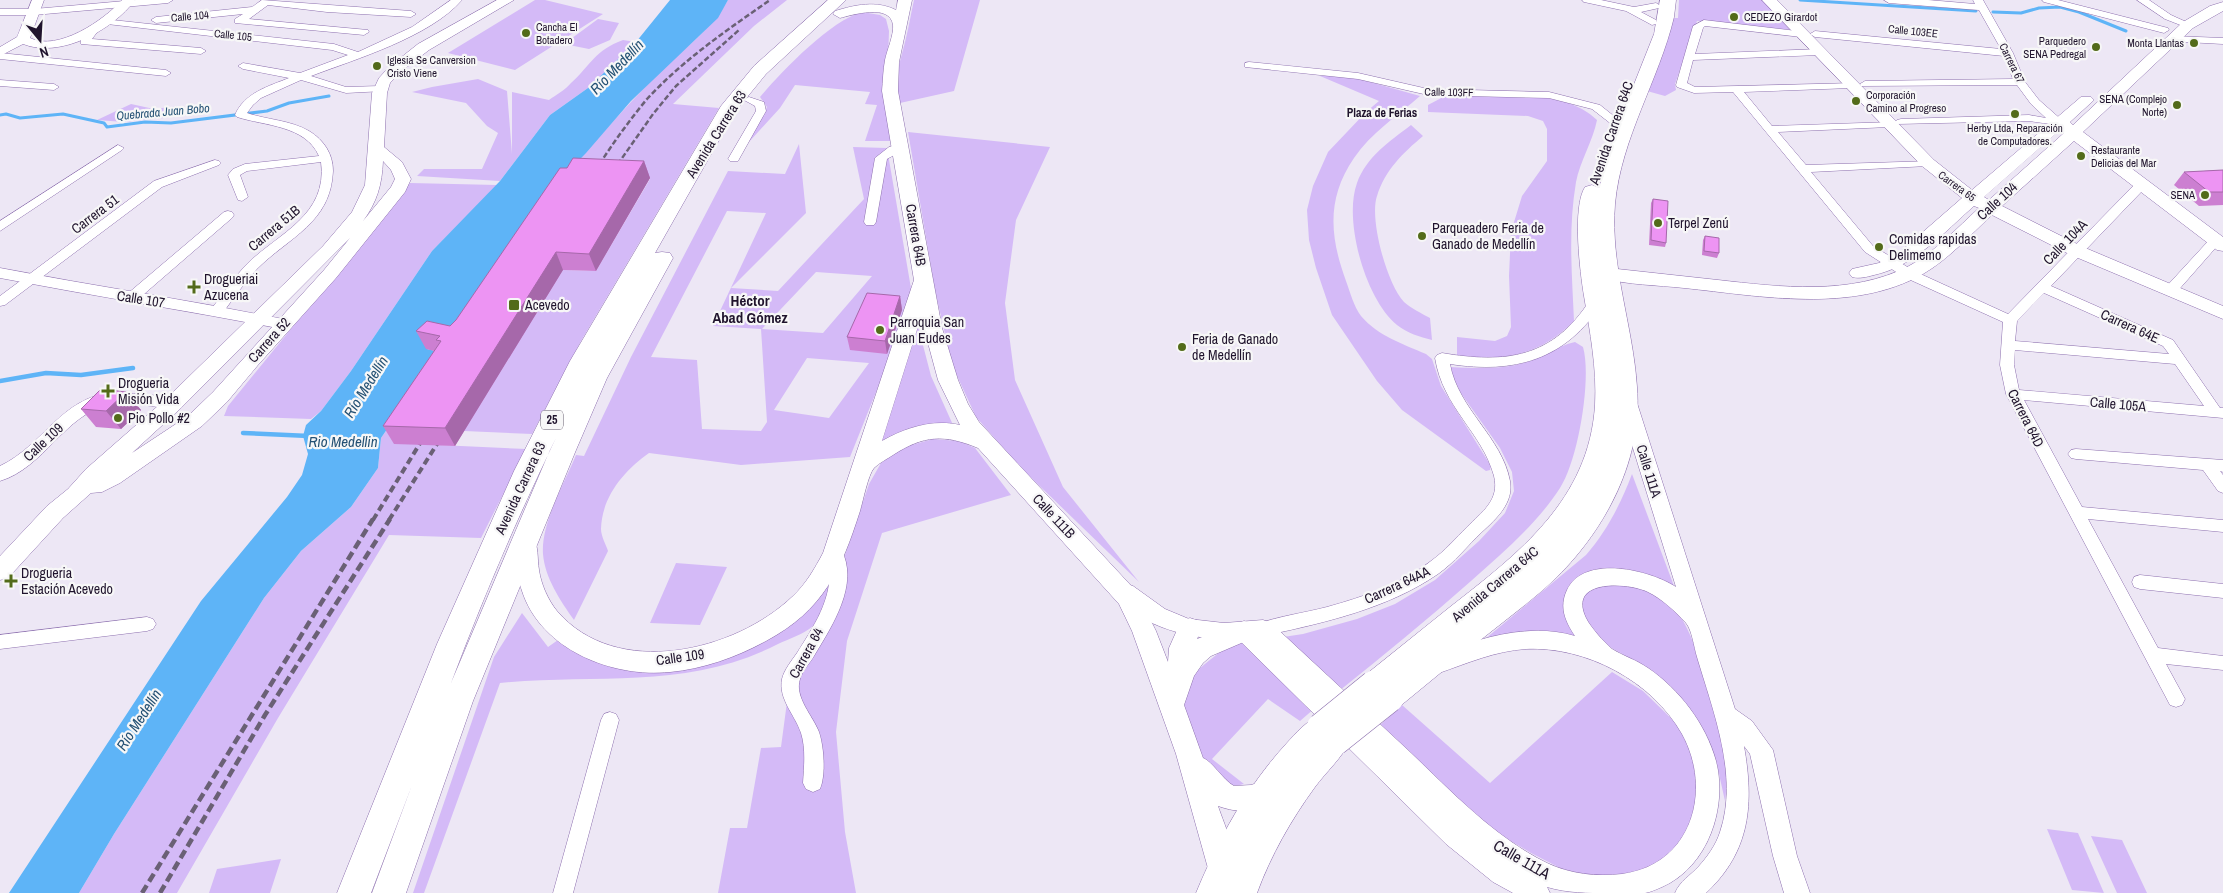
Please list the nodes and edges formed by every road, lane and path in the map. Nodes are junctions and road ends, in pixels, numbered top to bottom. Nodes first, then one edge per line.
1 (168, 0) edge
2 (341, 0) edge
3 (457, 0) edge
4 (507, 0) edge
5 (857, 0) edge
6 (905, 0) edge
7 (1587, 0) edge
8 (1769, 0) edge
9 (1781, 0) edge
10 (1890, 0) edge
11 (2047, 0) edge
12 (2142, 0) edge
13 (2213, 0) edge
14 (268, 1) edge
15 (127, 2) edge
16 (1605, 2) edge
17 (1980, 3) edge
18 (36, 6) edge
19 (2223, 6) edge
20 (839, 7) edge
21 (1658, 7) edge
22 (327, 9) junction
23 (1629, 9) junction
24 (254, 10) junction
25 (0, 12) edge
26 (411, 14) dead end
27 (193, 16) junction
28 (107, 21) junction
29 (239, 21) junction
30 (126, 22) junction
31 (2181, 22) junction
32 (900, 26) junction
33 (93, 31) junction
34 (364, 32) dead end
35 (1808, 34) junction
36 (2168, 35) junction
37 (23, 39) junction
38 (2223, 41) edge
39 (201, 51) dead end
40 (0, 52) edge
41 (1819, 52) junction
42 (2008, 53) junction
43 (357, 55) junction
44 (0, 56) edge
45 (1688, 57) junction
46 (1249, 65) dead end
47 (243, 66) dead end
48 (166, 73) dead end
49 (298, 76) junction
50 (2020, 82) junction
51 (0, 83) edge
52 (1858, 85) junction
53 (54, 87) dead end
54 (380, 89) junction
55 (1736, 89) junction
56 (749, 100) junction
57 (1614, 121) junction
58 (1895, 123) junction
59 (2067, 128) junction
60 (1769, 129) junction
61 (900, 147) junction
62 (118, 148) dead end
63 (377, 149) junction
64 (327, 158) junction
65 (734, 159) dead end
66 (215, 163) dead end
67 (1928, 163) junction
68 (1802, 169) junction
69 (400, 171) junction
70 (375, 176) junction
71 (2142, 184) junction
72 (242, 197) dead end
73 (1986, 199) junction
74 (228, 215) dead end
75 (870, 222) dead end
76 (0, 227) edge
77 (2219, 243) edge
78 (2077, 251) junction
79 (1891, 264) junction
80 (1607, 268) junction
81 (0, 273) edge
82 (1909, 274) junction
83 (924, 278) junction
84 (32, 279) junction
85 (2043, 287) junction
86 (2170, 291) junction
87 (130, 298) junction
88 (0, 302) edge
89 (1595, 303) junction
90 (217, 311) junction
91 (2223, 313) edge
92 (259, 319) junction
93 (2010, 320) junction
94 (283, 324) junction
95 (2008, 345) junction
96 (224, 354) junction
97 (251, 360) junction
98 (2180, 360) junction
99 (2013, 394) junction
100 (1627, 399) junction
101 (174, 403) junction
102 (2219, 412) edge
103 (986, 444) junction
104 (2076, 454) dead end
105 (863, 464) junction
106 (2215, 466) edge
107 (0, 474) edge
108 (2223, 487) edge
109 (76, 495) junction
110 (2076, 512) junction
111 (2223, 526) edge
112 (525, 541) junction
113 (835, 553) junction
114 (5, 560) edge
115 (2140, 582) dead end
116 (1121, 588) junction
117 (2223, 591) edge
118 (1695, 621) junction
119 (147, 624) dead end
120 (1190, 628) junction
121 (1253, 630) junction
122 (0, 642) edge
123 (1603, 653) junction
124 (2153, 655) junction
125 (2223, 663) edge
126 (1424, 670) junction
127 (1180, 676) junction
128 (1381, 692) junction
129 (2176, 698) dead end
130 (1171, 706) junction
131 (1726, 715) junction
132 (610, 720) dead end
133 (1328, 735) junction
134 (1189, 754) junction
135 (813, 783) dead end
136 (1264, 793) junction
137 (1216, 881) edge
138 (354, 893) edge
139 (389, 893) edge
140 (563, 893) edge
141 (1241, 893) edge
142 (1537, 893) edge
143 (1688, 893) edge
144 (1797, 893) edge

1 - 15 street
2 - 22 street
3 - 43 street
4 - 54 main road
5 - 20 highway, Avenida Carrera 63 / 25
6 - 32 main road, Carrera 64B
7 - 16 street
8 - 35 main road, Carrera 65
9 - 35 main road, Carrera 65
10 - 17 street
11 - 36 street
12 - 31 street
13 - 31 main road, Calle 104
14 - 22 street
14 - 24 street
15 - 18 street
15 - 28 street
16 - 23 street
17 - 42 street, Carrera 67
18 - 25 street
18 - 37 street
19 - 31 main road, Calle 104
20 - 32 main road
20 - 56 highway, Avenida Carrera 63 / 25
20 - 138 highway, Avenida Carrera 63 / 25
21 - 23 street
21 - 23 street
21 - 57 main road, Avenida Carrera 64C
21 - 80 main road, Avenida Carrera 64C
22 - 26 street
24 - 27 street, Calle 104
24 - 29 street
27 - 29 street
27 - 30 street, Calle 104
28 - 30 street, Calle 105
28 - 33 street
29 - 34 street
30 - 43 street, Calle 105
31 - 36 main road, Calle 104
32 - 61 main road, Carrera 64B
33 - 37 street
33 - 39 street
35 - 41 main road, Carrera 65
35 - 42 street, Calle 103EE
35 - 45 street, Calle 103EE
35 - 52 main road, Carrera 65
36 - 38 street
36 - 59 main road, Calle 104
36 - 59 main road, Calle 104
37 - 40 street
41 - 45 street
41 - 52 main road, Carrera 65
42 - 50 street, Carrera 67
43 - 49 street
44 - 48 street
45 - 55 street
46 - 57 street, Calle 103FF
47 - 49 street
49 - 54 street
49 - 64 street
50 - 52 street
50 - 59 street, Carrera 67
51 - 53 street
52 - 55 street
52 - 58 main road, Carrera 65
54 - 63 main road, Carrera 52
55 - 60 street
56 - 65 street
56 - 112 highway, Avenida Carrera 63 / 25
57 - 89 main road, Avenida Carrera 64C
58 - 59 street
58 - 60 street
58 - 67 main road, Carrera 65
58 - 73 main road, Carrera 65
59 - 71 main road, Carrera 67
59 - 73 main road, Calle 104
60 - 68 street
61 - 75 street
61 - 83 main road, Carrera 64B
62 - 76 street
63 - 69 main road
63 - 70 main road, Carrera 52
64 - 72 street
64 - 90 street, Carrera 51B
66 - 84 street, Carrera 51
67 - 68 street
67 - 73 main road, Carrera 65
68 - 79 street
69 - 70 main road
69 - 94 main road, Carrera 52
70 - 92 main road, Carrera 52
71 - 77 main road, Carrera 67
71 - 78 street, Calle 104A
73 - 78 main road, Carrera 65
73 - 79 main road, Calle 104
73 - 82 main road, Calle 104
74 - 87 street
77 - 86 street
78 - 85 street, Calle 104A
78 - 86 main road, Carrera 65
79 - 80 main road, Calle 104
79 - 82 street
80 - 82 main road, Calle 104
80 - 100 main road, Avenida Carrera 64C
81 - 84 street, Calle 107
82 - 93 street
83 - 103 main road, Calle 111B
83 - 105 main road, Carrera 64B
84 - 87 street, Calle 107
84 - 88 street, Carrera 51
85 - 93 street, Calle 104A
85 - 98 street, Carrera 64E
86 - 91 main road, Carrera 65
87 - 90 street, Calle 107
89 - 121 street, Carrera 64AA
89 - 128 main road, Avenida Carrera 64C
90 - 92 street, Calle 107
92 - 94 street, Calle 107
92 - 96 main road, Carrera 52
93 - 95 street, Carrera 64D
94 - 97 main road, Carrera 52
95 - 98 street
95 - 99 street, Carrera 64D
96 - 97 main road
96 - 101 main road, Carrera 52
97 - 109 main road, Carrera 52
98 - 102 street, Carrera 64E
99 - 102 street, Calle 105A
99 - 110 street, Carrera 64D
100 - 118 street, Calle 111A
100 - 126 main road, Avenida Carrera 64C
101 - 107 street, Calle 109
101 - 109 main road, Carrera 52
103 - 105 main road
103 - 116 main road, Calle 111B
104 - 106 street
105 - 113 main road, Carrera 64B
106 - 108 street
109 - 114 main road, Carrera 52
110 - 111 street
110 - 124 street, Carrera 64D
112 - 113 main road, Calle 109
112 - 139 highway, Avenida Carrera 63 / 25
113 - 135 street, Carrera 64
115 - 117 street
116 - 120 street, Carrera 64AA
116 - 130 main road, Calle 111B
118 - 123 street
118 - 131 street, Calle 111A
119 - 122 street
120 - 121 street, Carrera 64AA
120 - 127 main road
121 - 123 street, Calle 111A
121 - 127 main road
121 - 142 street, Calle 111A
123 - 126 street, Calle 111A
124 - 125 street
124 - 129 street, Carrera 64D
126 - 128 main road, Avenida Carrera 64C
127 - 130 main road
128 - 133 main road, Avenida Carrera 64C, bridge
130 - 134 main road, Calle 111B
131 - 143 street, Calle 111A
131 - 144 street
132 - 140 street
133 - 136 main road, Avenida Carrera 64C
133 - 141 main road, Avenida Carrera 64C
134 - 136 main road, Calle 111B
134 - 137 main road, Calle 111B
136 - 137 main road, Avenida Carrera 64C

